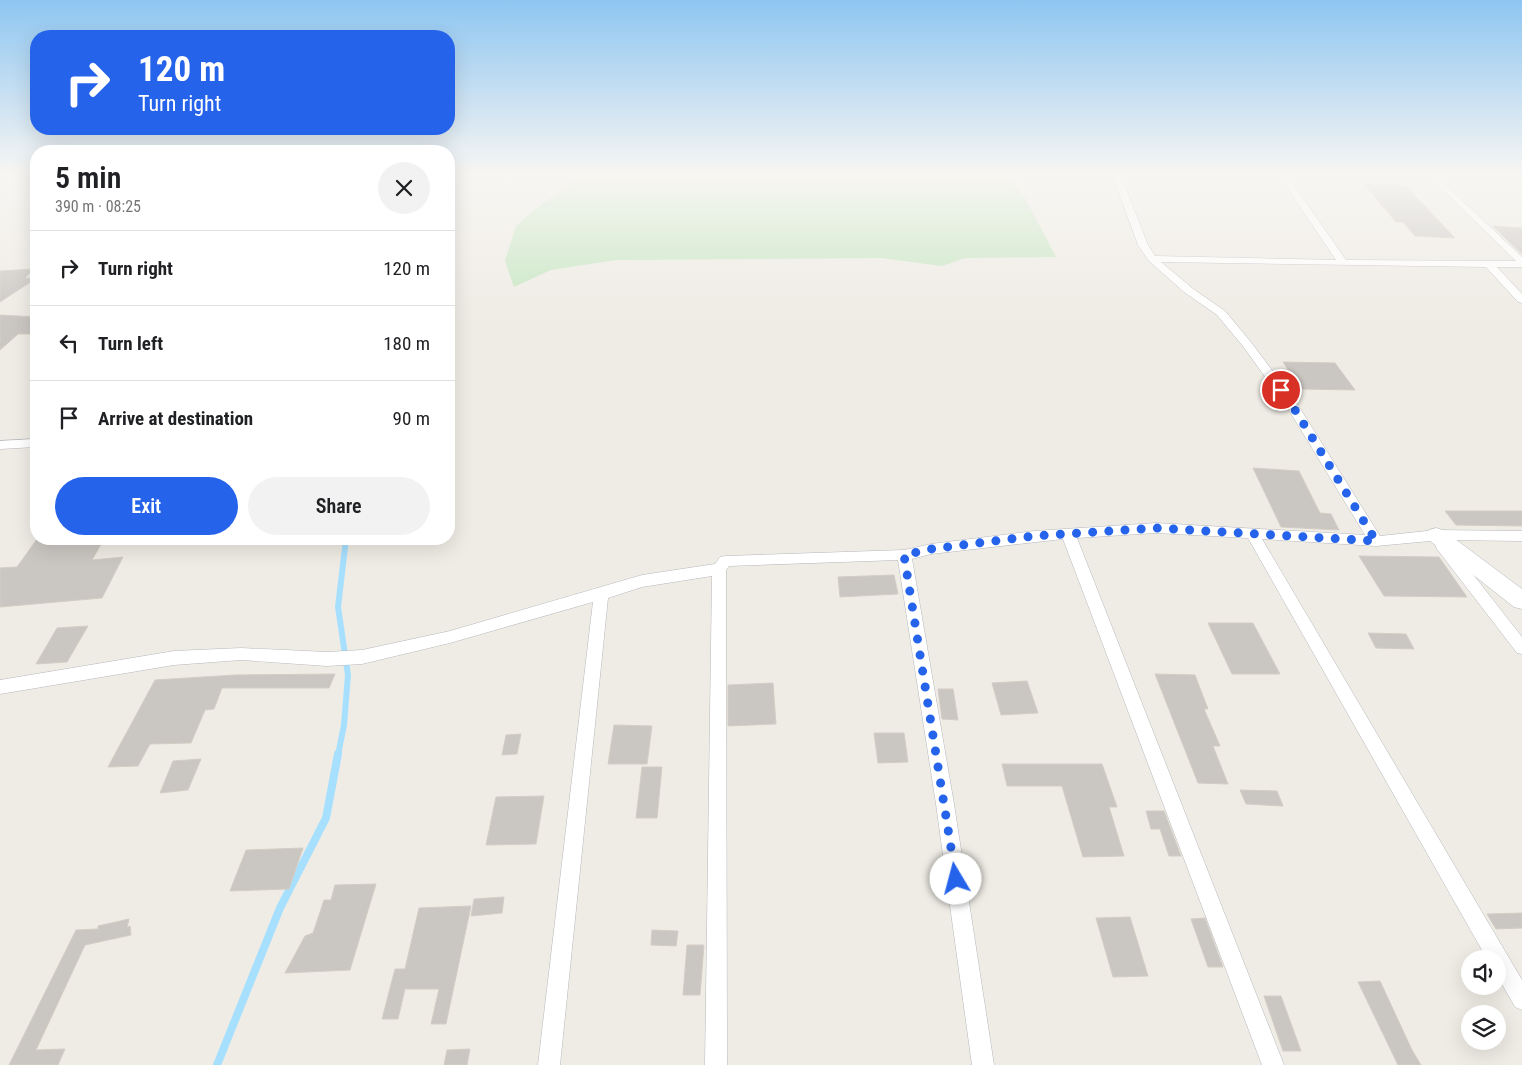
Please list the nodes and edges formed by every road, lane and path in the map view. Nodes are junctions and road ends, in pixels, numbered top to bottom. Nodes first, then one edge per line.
1 (1135, 224) edge
2 (1316, 224) edge
3 (1482, 224) edge
4 (1152, 259) junction
5 (1343, 263) junction
6 (1522, 263) edge
7 (1488, 264) junction
8 (1522, 300) edge
9 (30, 443) edge
10 (0, 444) edge
11 (1068, 534) junction
12 (1252, 534) junction
13 (1435, 535) junction
14 (1522, 536) edge
15 (1376, 541) junction
16 (904, 555) junction
17 (719, 568) junction
18 (601, 594) junction
19 (1522, 601) edge
20 (1522, 648) edge
21 (0, 688) edge
22 (1522, 1000) edge
23 (549, 1065) edge
24 (716, 1065) edge
25 (983, 1065) edge
26 (1273, 1065) edge

1 - 4 street
2 - 5 street
3 - 6 street
4 - 5 street
4 - 15 street
5 - 7 street
6 - 7 street
7 - 8 street
9 - 10 street
11 - 12 street
11 - 16 street
11 - 26 street
12 - 15 street
12 - 22 street
13 - 14 street
13 - 15 street
13 - 19 street
13 - 20 street
16 - 17 street
16 - 25 street
17 - 18 street
17 - 24 street
18 - 21 street
18 - 23 street

